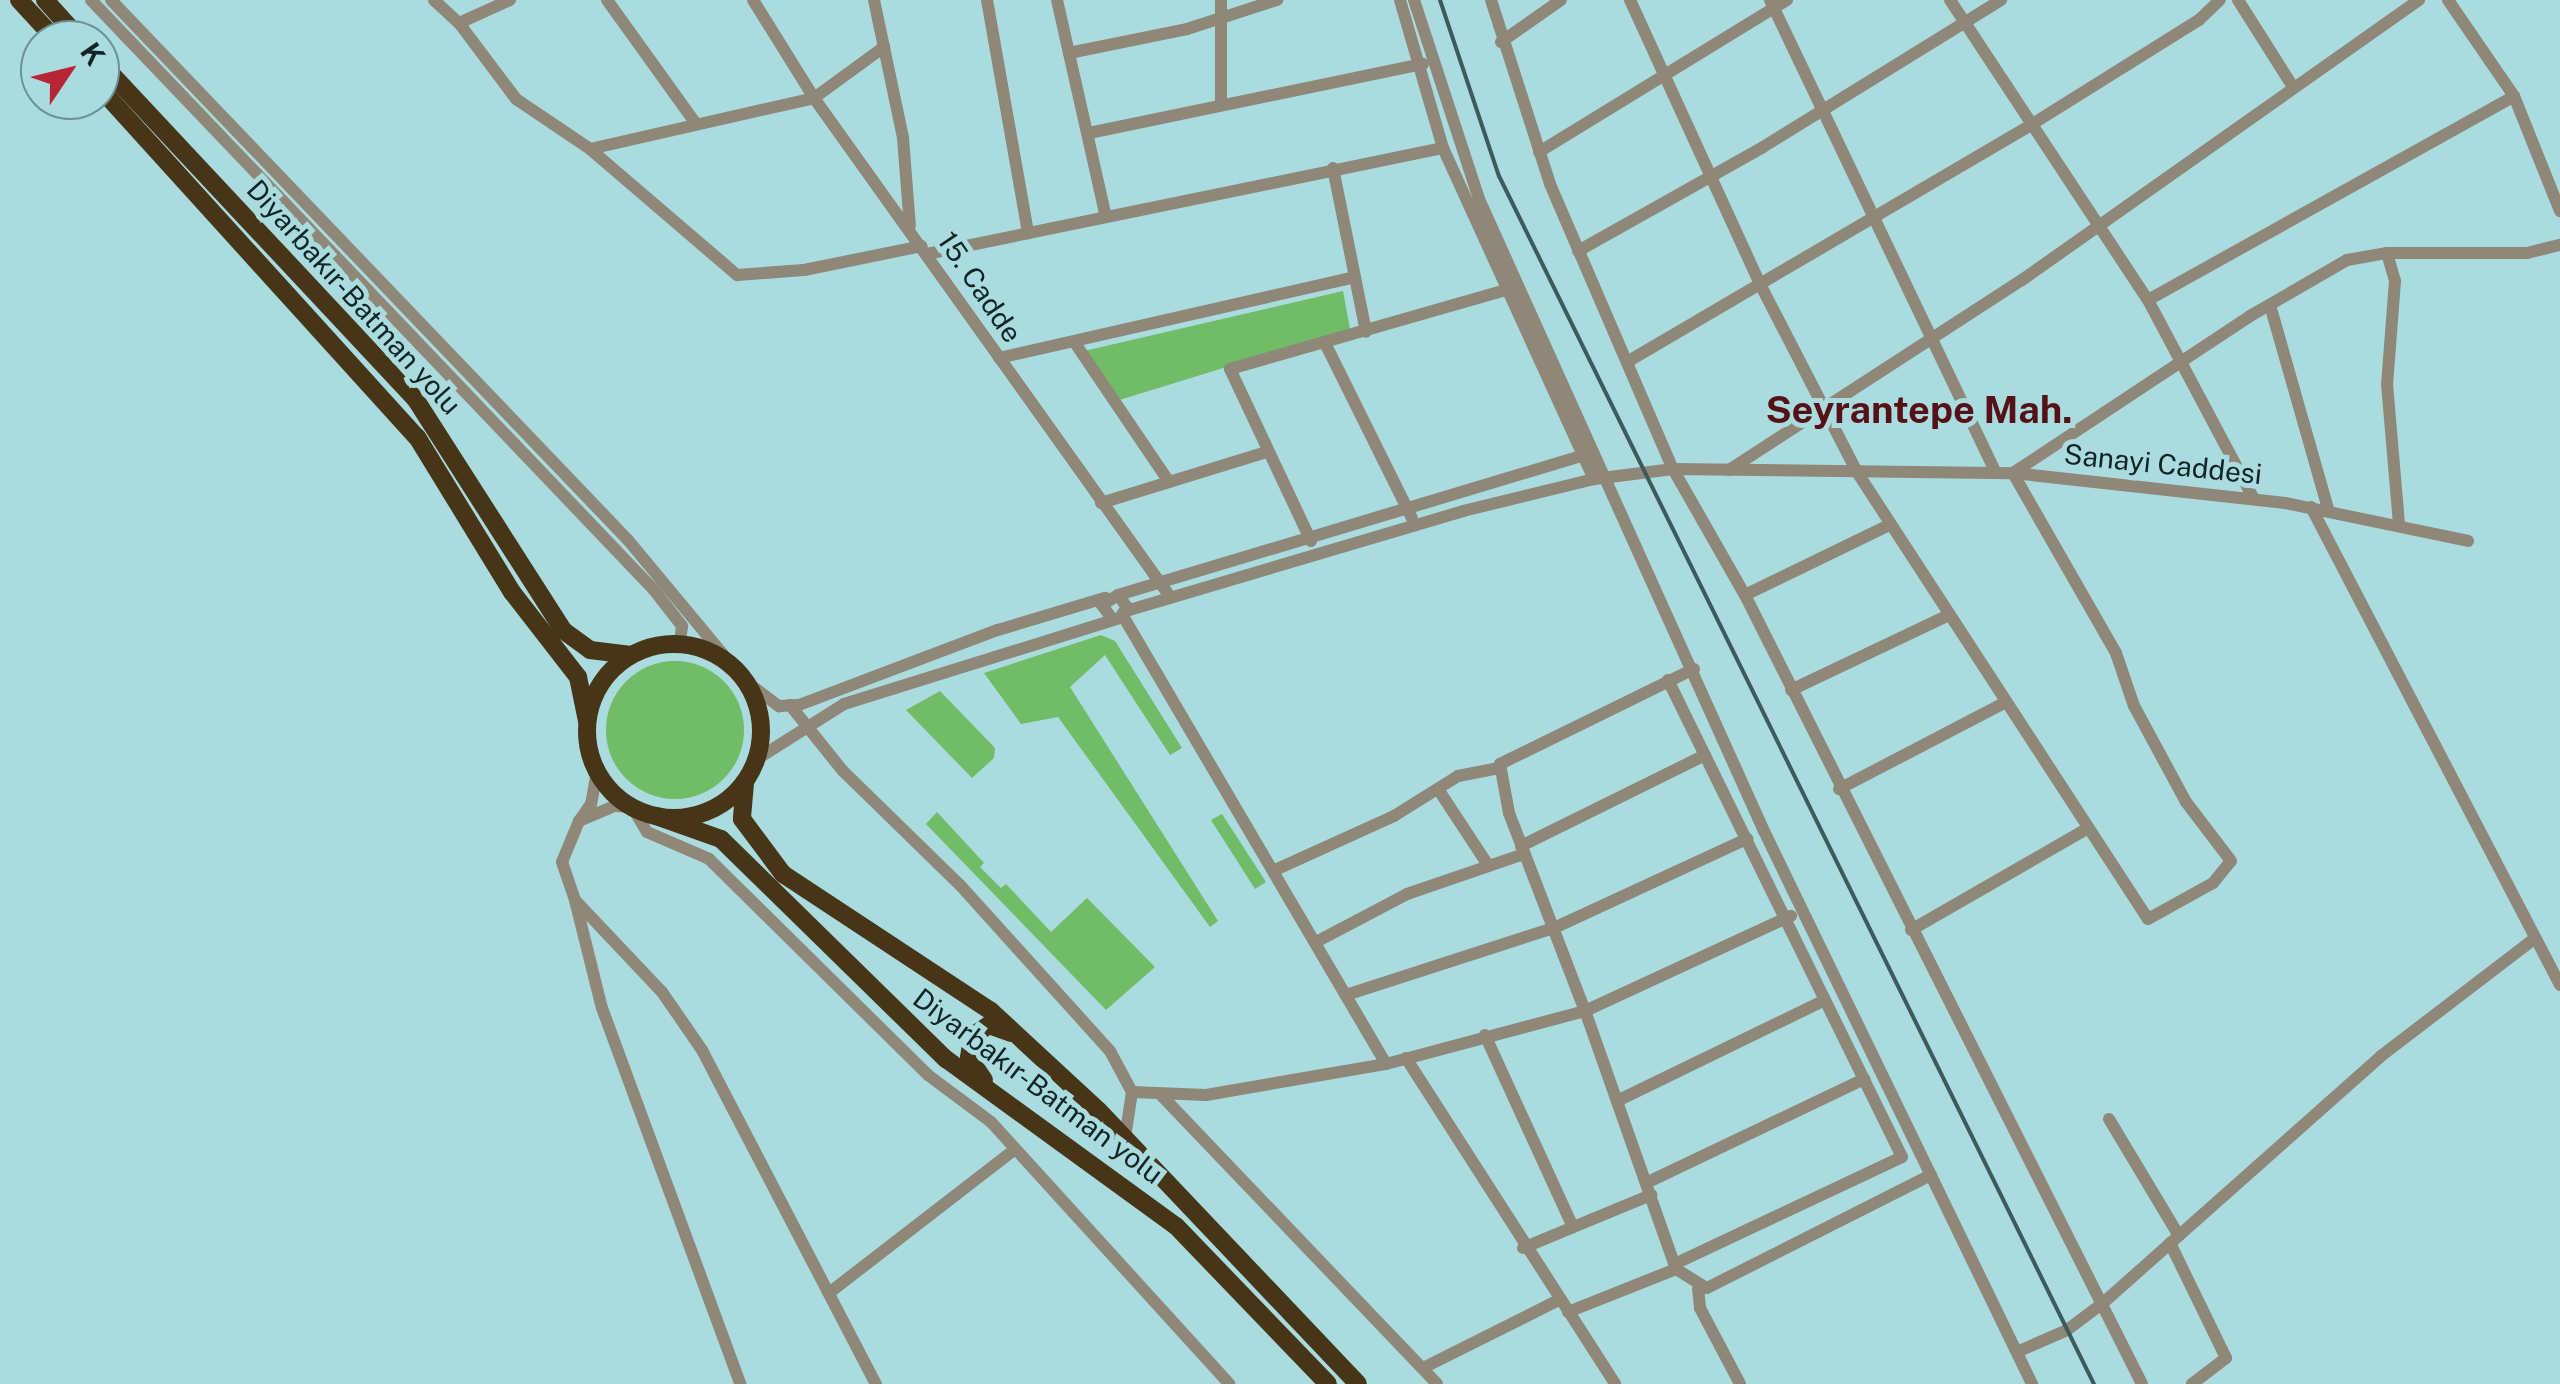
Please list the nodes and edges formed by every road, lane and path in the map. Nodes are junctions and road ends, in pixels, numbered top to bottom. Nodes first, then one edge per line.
1 (20, 0) edge
2 (44, 0) edge
3 (91, 0) edge
4 (111, 0) edge
5 (434, 0) edge
6 (510, 0) edge
7 (606, 0) edge
8 (753, 0) edge
9 (874, 0) edge
10 (986, 0) edge
11 (1057, 0) edge
12 (1221, 0) edge
13 (1277, 0) edge
14 (1400, 0) edge
15 (1414, 0) edge
16 (1490, 0) edge
17 (1560, 0) edge
18 (1630, 0) edge
19 (1787, 0) edge
20 (1950, 0) edge
21 (2000, 0) edge
22 (2220, 0) edge
23 (2238, 0) edge
24 (2419, 0) edge
25 (2448, 0) edge
26 (1771, 4) edge
27 (1224, 17) junction
28 (38, 20) edge
29 (62, 20) edge
30 (1964, 21) junction
31 (459, 23) junction
32 (1502, 42) junction
33 (884, 46) junction
34 (1069, 53) junction
35 (1423, 64) junction
36 (1662, 74) junction
37 (120, 83) edge
38 (2293, 87) junction
39 (2514, 96) junction
40 (814, 98) junction
41 (1222, 105) junction
42 (1825, 108) junction
43 (120, 110) edge
44 (696, 124) junction
45 (2034, 124) junction
46 (1089, 133) junction
47 (1443, 148) junction
48 (590, 149) junction
49 (1539, 152) junction
50 (1332, 168) junction
51 (1710, 176) junction
52 (2560, 211) edge
53 (1105, 213) junction
54 (1871, 219) junction
55 (2101, 224) junction
56 (910, 228) junction
57 (1028, 233) junction
58 (2560, 245) edge
59 (924, 250) junction
60 (1578, 251) junction
61 (2387, 253) junction
62 (1355, 277) junction
63 (1761, 286) junction
64 (1505, 290) junction
65 (2148, 300) junction
66 (2270, 305) junction
67 (1366, 332) junction
68 (1934, 338) junction
69 (1074, 343) junction
70 (1325, 343) junction
71 (999, 358) junction
72 (2181, 359) junction
73 (1627, 362) junction
74 (1824, 412) junction
75 (1267, 452) junction
76 (1590, 453) junction
77 (1674, 468) junction
78 (1727, 471) junction
79 (1995, 471) junction
80 (1857, 472) junction
81 (2012, 472) junction
82 (1594, 479) junction
83 (1610, 480) junction
84 (1170, 482) junction
85 (2254, 499) junction
86 (1101, 503) junction
87 (2310, 507) junction
88 (2328, 510) junction
89 (1412, 519) junction
90 (2399, 523) junction
91 (1891, 524) junction
92 (1310, 541) junction
93 (2468, 541) dead end
94 (1160, 583) junction
95 (1745, 595) junction
96 (1112, 597) junction
97 (1171, 598) junction
98 (1120, 616) junction
99 (1947, 616) junction
100 (680, 643) junction
101 (629, 655) junction
102 (730, 663) junction
103 (1694, 669) junction
104 (1668, 680) junction
105 (748, 683) junction
106 (1792, 690) junction
107 (2006, 702) junction
108 (790, 706) junction
109 (587, 721) junction
110 (803, 726) junction
111 (1706, 755) junction
112 (757, 759) junction
113 (1498, 768) junction
114 (597, 772) junction
115 (745, 783) junction
116 (1438, 788) junction
117 (1839, 789) junction
118 (632, 808) junction
119 (656, 816) junction
120 (580, 822) junction
121 (2085, 830) junction
122 (1747, 839) junction
123 (1523, 850) junction
124 (1488, 864) junction
125 (1275, 870) junction
126 (576, 900) junction
127 (1802, 910) junction
128 (1786, 918) junction
129 (1554, 928) junction
130 (1911, 930) junction
131 (2534, 939) junction
132 (1316, 942) junction
133 (2560, 985) edge
134 (1346, 994) junction
135 (1826, 1000) junction
136 (1585, 1011) junction
137 (1485, 1035) junction
138 (1024, 1041) junction
139 (1406, 1058) junction
140 (1386, 1064) junction
141 (1864, 1079) junction
142 (1132, 1092) junction
143 (1162, 1096) junction
144 (1001, 1097) junction
145 (1617, 1101) junction
146 (2108, 1120) dead end
147 (1125, 1138) junction
148 (1013, 1151) junction
149 (1930, 1175) junction
150 (1649, 1189) junction
151 (1574, 1227) junction
152 (2175, 1240) junction
153 (1522, 1248) junction
154 (1676, 1267) junction
155 (1698, 1288) junction
156 (828, 1293) junction
157 (2103, 1303) junction
158 (1564, 1306) junction
159 (2017, 1352) junction
160 (1423, 1368) junction
161 (1321, 1382) edge
162 (740, 1384) edge
163 (876, 1384) edge
164 (1229, 1384) edge
165 (1358, 1384) edge
166 (1437, 1384) edge
167 (1615, 1384) edge
168 (1740, 1384) edge
169 (2032, 1384) edge
170 (2142, 1384) edge
171 (2192, 1384) edge

1 - 28 highway
2 - 29 highway
3 - 100 street
4 - 102 street
5 - 31 street
6 - 31 street
7 - 44 street
8 - 40 street, 15. Cadde
9 - 33 street
10 - 57 street
11 - 34 street
12 - 27 street
13 - 27 street
14 - 35 street
15 - 35 street
16 - 32 street
17 - 32 street
18 - 36 street
19 - 26 street
20 - 30 street
21 - 30 street
22 - 45 street
23 - 38 street
24 - 38 street
25 - 39 street
26 - 36 street
26 - 42 street
27 - 34 street
27 - 41 street
30 - 42 street
30 - 45 street
31 - 48 street
32 - 49 street
33 - 40 street
33 - 56 street
34 - 46 street
35 - 41 street
35 - 47 street
35 - 76 street
36 - 49 street
36 - 51 street
37 - 101 highway, Diyarbakır-Batman yolu
38 - 55 street
39 - 52 street
39 - 65 street
40 - 44 street
40 - 56 street, 15. Cadde
41 - 46 street
42 - 51 street
42 - 54 street
43 - 109 highway, Diyarbakır-Batman yolu
44 - 48 street
45 - 54 street
45 - 55 street
46 - 53 street
47 - 50 street
47 - 64 street
48 - 59 street
49 - 60 street
50 - 53 street
50 - 62 street
51 - 60 street
51 - 63 street
53 - 57 street
54 - 63 street
54 - 68 street
55 - 65 street
55 - 68 street
56 - 59 street, 15. Cadde
57 - 59 street
58 - 61 street
59 - 71 street, 15. Cadde
60 - 73 street
61 - 66 street
61 - 90 street
62 - 67 street
62 - 69 street
63 - 73 street
63 - 74 street
64 - 67 street
64 - 76 street
65 - 72 street
66 - 72 street
66 - 88 street
67 - 70 street
68 - 74 street
68 - 79 street
69 - 71 street
69 - 84 street
70 - 75 street
70 - 89 street
71 - 86 street, 15. Cadde
72 - 81 street
72 - 85 street
73 - 77 street
74 - 78 street
74 - 80 street
75 - 84 street
75 - 92 street
76 - 82 street
76 - 83 street
76 - 89 street
77 - 78 street, Sanayi Caddesi
77 - 83 street, Sanayi Caddesi
77 - 95 street
78 - 80 street, Sanayi Caddesi
79 - 80 street, Sanayi Caddesi
79 - 81 street, Sanayi Caddesi
80 - 91 street
81 - 85 street, Sanayi Caddesi
81 - 121 street
82 - 83 street, Sanayi Caddesi
82 - 89 street, Sanayi Caddesi
83 - 103 street
84 - 86 street
85 - 87 street, Sanayi Caddesi
86 - 94 street, 15. Cadde
87 - 88 street, Sanayi Caddesi
87 - 131 street
88 - 90 street, Sanayi Caddesi
89 - 92 street
89 - 97 street
90 - 93 street, Sanayi Caddesi
91 - 95 street
91 - 99 street
92 - 94 street
94 - 96 street
94 - 97 street, 15. Cadde
95 - 106 street
96 - 98 street
96 - 98 street
96 - 108 street
97 - 98 street
98 - 110 street
98 - 125 street
99 - 106 street
99 - 107 street
100 - 101 highway
100 - 102 highway
101 - 109 highway
102 - 105 highway
103 - 104 street
103 - 127 street
104 - 111 street
104 - 113 street
105 - 108 street
105 - 112 highway
106 - 117 street
107 - 117 street
107 - 121 street
108 - 110 street
109 - 114 highway
110 - 112 street
110 - 142 street
111 - 122 street
111 - 123 street
112 - 115 highway
113 - 116 street
113 - 123 street
114 - 118 highway
114 - 120 street
115 - 119 highway
115 - 138 highway, Diyarbakır-Batman yolu
116 - 124 street
116 - 125 street
117 - 130 street
118 - 119 highway
118 - 120 street
118 - 148 street
119 - 144 highway, Diyarbakır-Batman yolu
120 - 126 street
121 - 130 street
122 - 128 street
122 - 129 street
123 - 124 street
123 - 129 street
124 - 132 street
125 - 132 street
126 - 156 street
126 - 162 street
127 - 128 street
127 - 149 street
128 - 135 street
128 - 136 street
129 - 134 street
129 - 136 street
130 - 157 street
131 - 133 street
131 - 152 street
132 - 134 street
134 - 140 street
135 - 141 street
135 - 145 street
136 - 137 street
136 - 145 street
137 - 139 street
137 - 151 street
138 - 144 highway
138 - 147 highway, Diyarbakır-Batman yolu
139 - 140 street
139 - 153 street
140 - 143 street
141 - 150 street
141 - 154 street
142 - 143 street
142 - 147 street
143 - 160 street
144 - 161 highway, Diyarbakır-Batman yolu
145 - 150 street
146 - 152 street
147 - 165 highway, Diyarbakır-Batman yolu
148 - 156 street
148 - 164 street
149 - 155 street
149 - 159 street
150 - 151 street
150 - 154 street
151 - 153 street
152 - 157 street
152 - 171 street
153 - 158 street
154 - 155 street
154 - 158 street
155 - 168 street
156 - 163 street
157 - 159 street
157 - 170 street
158 - 160 street
158 - 167 street
159 - 169 street
160 - 166 street

